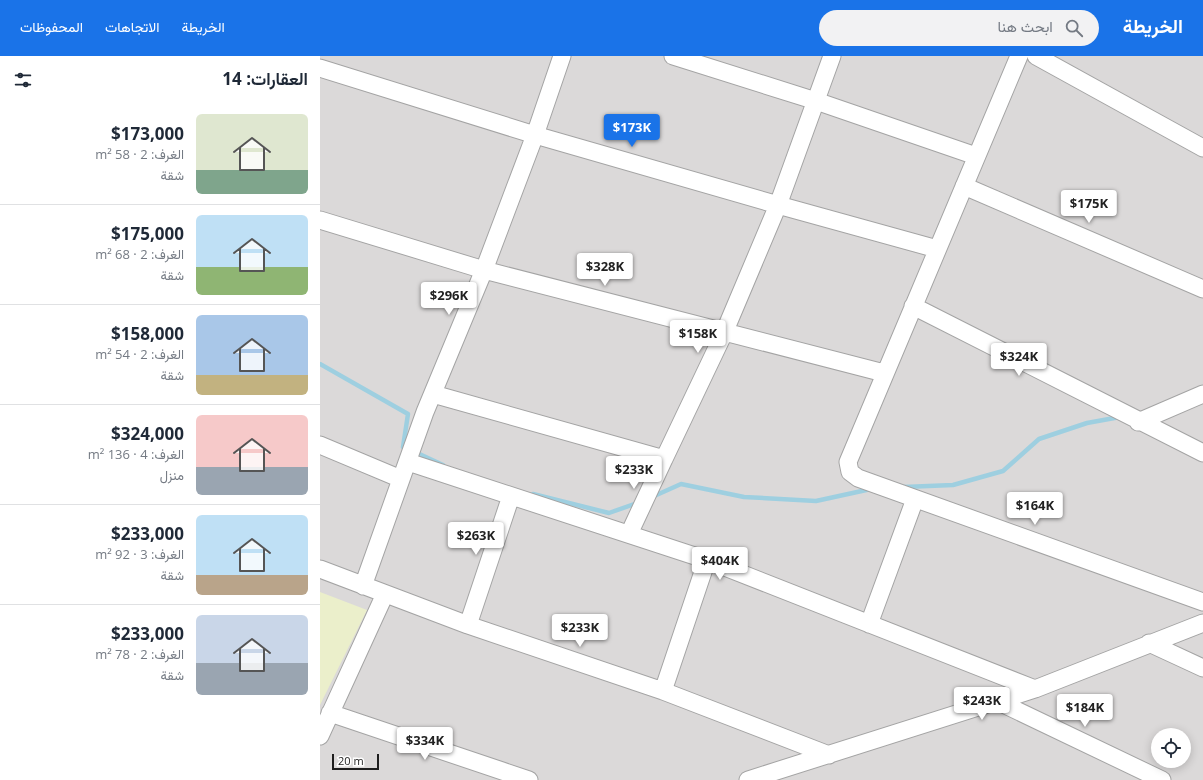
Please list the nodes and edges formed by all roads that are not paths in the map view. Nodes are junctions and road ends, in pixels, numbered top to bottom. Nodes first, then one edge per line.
1 (562, 56) edge
2 (673, 56) edge
3 (832, 56) edge
4 (1018, 56) edge
5 (1036, 56) edge
6 (320, 68) edge
7 (816, 101) junction
8 (535, 135) junction
9 (1203, 148) edge
10 (976, 156) junction
11 (964, 186) junction
12 (778, 205) junction
13 (320, 220) edge
14 (937, 249) junction
15 (484, 270) junction
16 (1203, 289) edge
17 (913, 306) junction
18 (724, 333) junction
19 (884, 373) junction
20 (433, 394) junction
21 (1203, 394) edge
22 (1138, 422) junction
23 (320, 445) edge
24 (1203, 453) edge
25 (664, 459) junction
26 (408, 462) junction
27 (401, 480) junction
28 (511, 496) junction
29 (915, 499) junction
30 (629, 534) junction
31 (707, 560) junction
32 (320, 569) edge
33 (363, 586) junction
34 (385, 594) junction
35 (1203, 602) edge
36 (1203, 623) edge
37 (869, 624) junction
38 (468, 625) junction
39 (1149, 643) junction
40 (1203, 668) edge
41 (1035, 689) junction
42 (663, 691) junction
43 (997, 701) junction
44 (330, 713) junction
45 (320, 736) edge
46 (829, 755) junction
47 (529, 780) edge
48 (748, 780) edge
49 (1162, 780) edge

1 - 8 street
2 - 7 street
3 - 7 street
4 - 10 street
5 - 9 street
6 - 8 street
7 - 10 street
7 - 12 street
8 - 12 street
8 - 15 street
10 - 11 street
11 - 14 street
11 - 16 street
12 - 14 street
12 - 18 street
13 - 15 street
14 - 17 street
15 - 18 street
15 - 20 street
17 - 19 street
17 - 22 street
18 - 19 street
18 - 25 street
19 - 29 street
20 - 25 street
20 - 26 street
21 - 22 street
22 - 24 street
23 - 27 street
25 - 30 street
26 - 27 street
26 - 28 street
27 - 33 street
28 - 30 street
28 - 38 street
29 - 35 street
29 - 37 street
30 - 31 street
31 - 37 street
31 - 42 street
32 - 33 street
33 - 34 street
34 - 38 street
34 - 44 street
36 - 39 street
37 - 41 street
38 - 42 street
39 - 40 street
39 - 41 street
41 - 43 street
42 - 46 street
43 - 46 street
43 - 49 street
44 - 45 street
44 - 47 street
46 - 48 street

